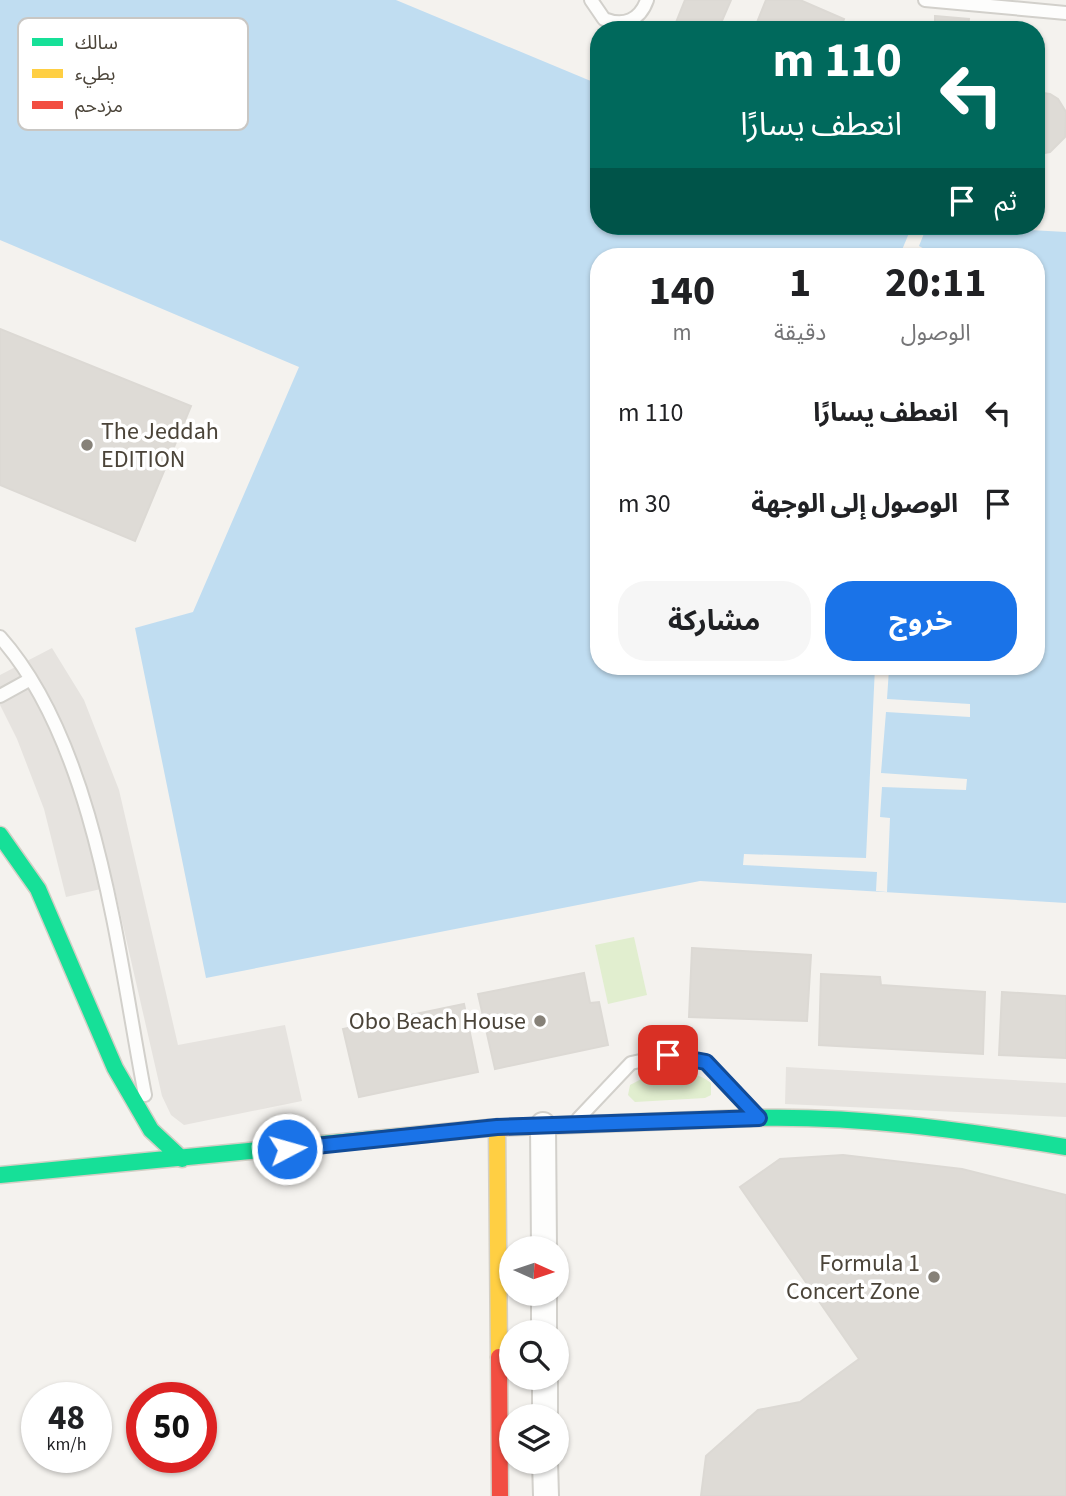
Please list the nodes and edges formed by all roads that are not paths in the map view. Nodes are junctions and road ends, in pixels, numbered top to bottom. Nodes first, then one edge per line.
1 (591, 0) edge
2 (647, 0) edge
3 (925, 0) edge
4 (1066, 13) edge
5 (613, 21) edge
6 (627, 21) edge
7 (0, 637) edge
8 (29, 680) junction
9 (0, 696) edge
10 (0, 835) edge
11 (759, 1118) junction
12 (574, 1124) junction
13 (542, 1125) junction
14 (497, 1127) junction
15 (151, 1130) junction
16 (1066, 1147) edge
17 (182, 1159) junction
18 (0, 1175) edge
19 (544, 1236) edge
20 (545, 1474) edge
21 (500, 1496) edge
22 (546, 1496) edge

1 - 5 lane
2 - 6 lane
3 - 4 lane
7 - 8 lane
8 - 9 lane
8 - 15 lane
10 - 15 main road
11 - 12 main road
11 - 12 lane
11 - 16 main road
12 - 13 main road
13 - 14 main road
13 - 19 street
14 - 17 main road
14 - 21 main road
15 - 17 main road
17 - 18 main road
20 - 22 street

